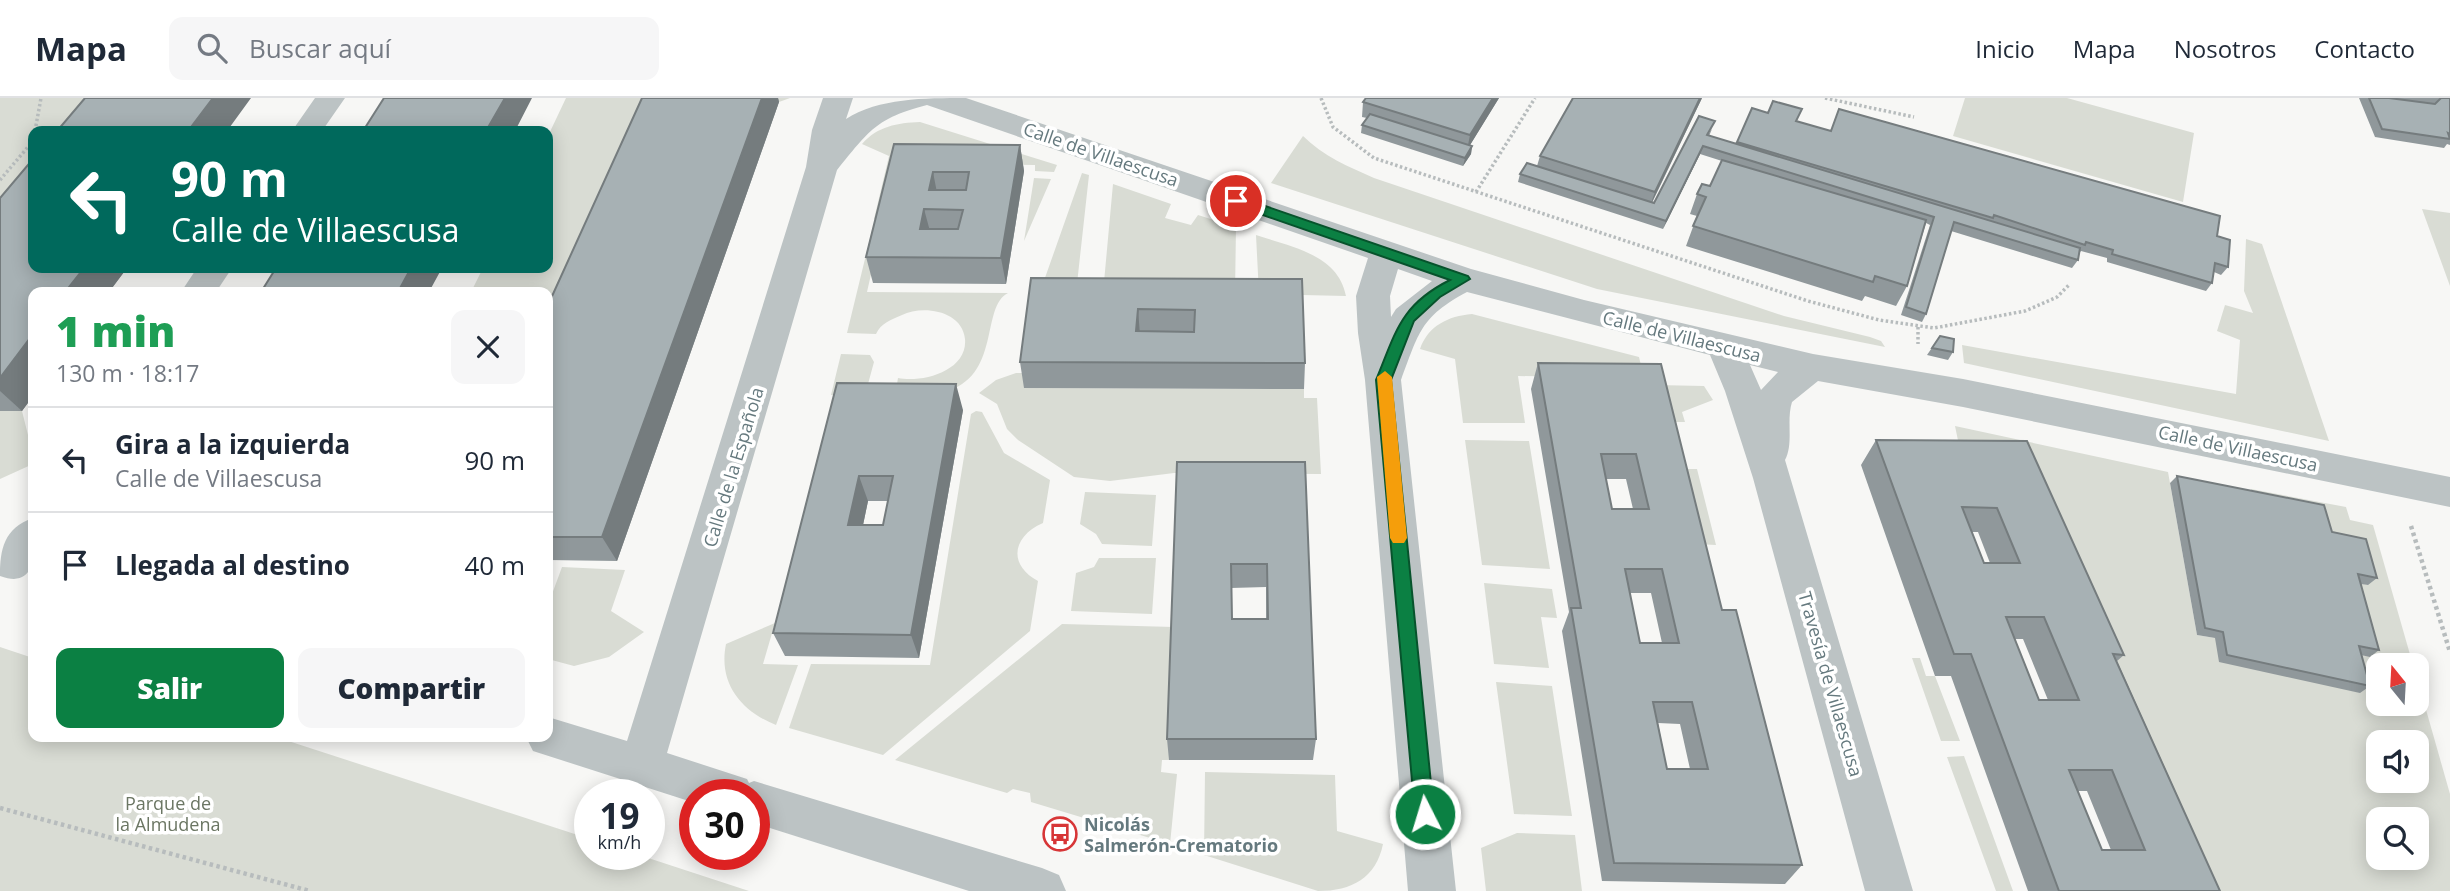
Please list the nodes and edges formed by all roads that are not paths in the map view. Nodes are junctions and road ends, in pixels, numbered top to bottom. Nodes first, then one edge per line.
1 (330, 98) edge
2 (838, 98) edge
3 (919, 98) edge
4 (936, 98) edge
5 (310, 126) edge
6 (822, 167) junction
7 (1386, 253) junction
8 (1463, 279) junction
9 (1724, 347) junction
10 (1813, 367) junction
11 (1383, 380) junction
12 (1772, 478) junction
13 (2450, 492) edge
14 (553, 739) edge
15 (641, 767) junction
16 (681, 779) edge
17 (770, 807) edge
18 (1042, 891) edge
19 (1432, 891) edge
20 (1889, 891) edge

1 - 5 street
2 - 6 street, Calle de la Española
3 - 6 street, Calle de la Española
4 - 7 street, Calle de Villaescusa
6 - 15 street, Calle de la Española
7 - 8 street, Calle de Villaescusa
7 - 11 street
8 - 9 street, Calle de Villaescusa
8 - 11 street
9 - 10 street, Calle de Villaescusa
9 - 12 street, Travesía de Villaescusa
10 - 12 street, Travesía de Villaescusa
10 - 13 street, Calle de Villaescusa
11 - 19 street
12 - 20 street, Travesía de Villaescusa
14 - 15 street
15 - 16 street
17 - 18 street

